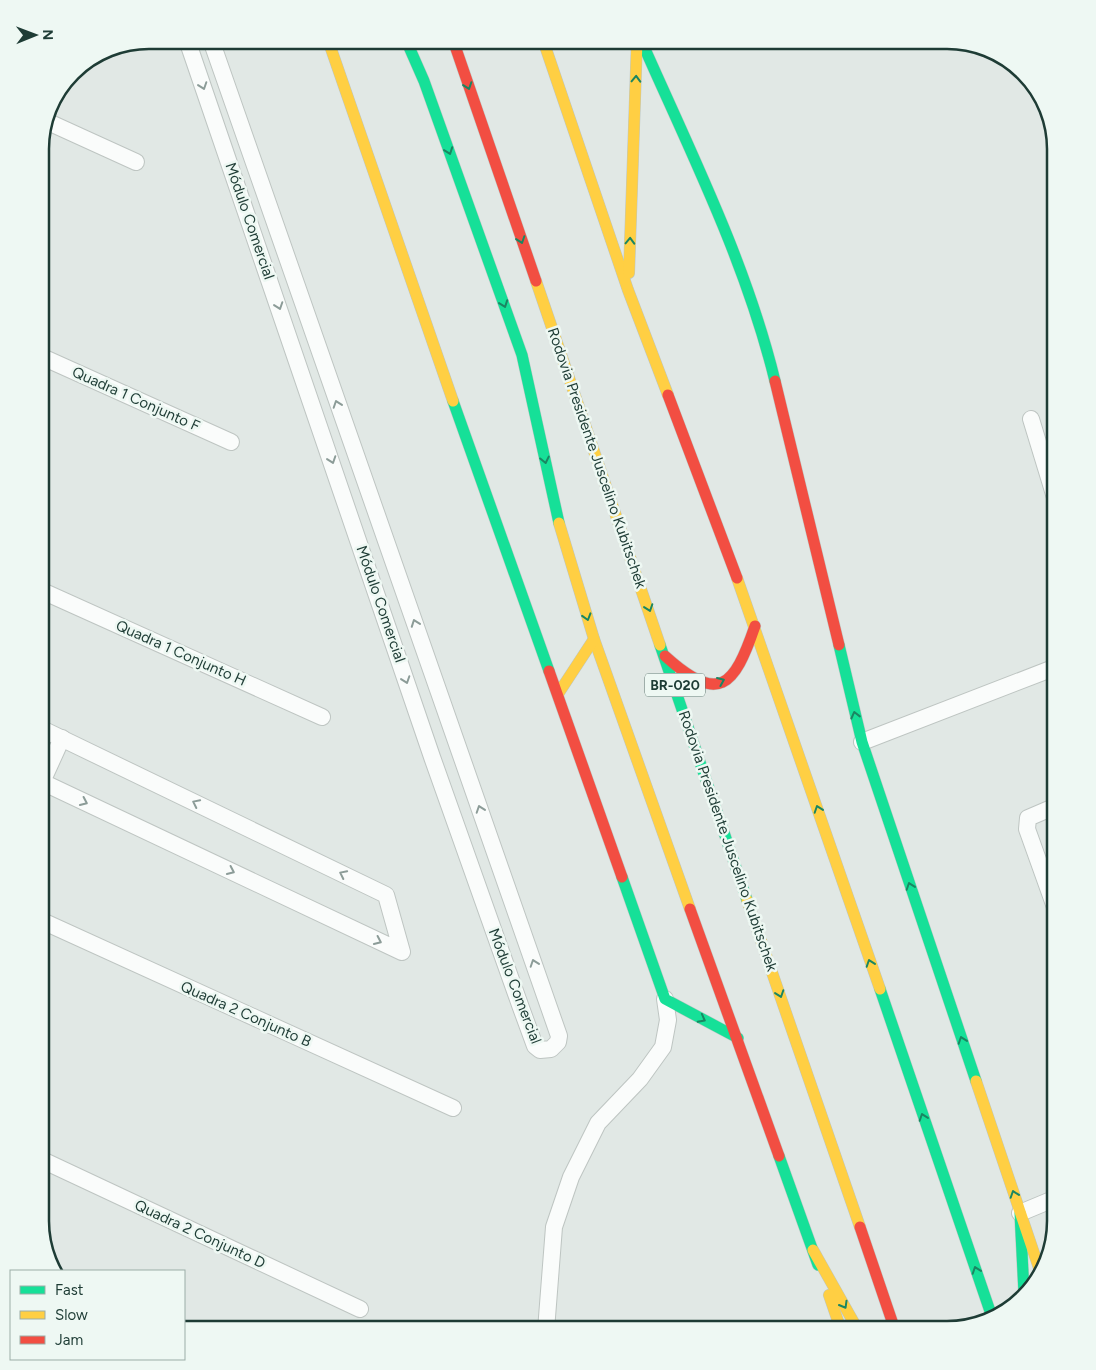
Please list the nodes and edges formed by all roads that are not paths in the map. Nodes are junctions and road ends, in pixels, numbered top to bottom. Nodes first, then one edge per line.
1 (191, 49) edge
2 (214, 49) edge
3 (331, 49) edge
4 (410, 49) edge
5 (455, 49) edge
6 (546, 49) edge
7 (637, 49) edge
8 (645, 49) edge
9 (52, 124) edge
10 (136, 162) dead end
11 (270, 213) junction
12 (249, 220) junction
13 (628, 290) junction
14 (49, 360) edge
15 (1031, 419) dead end
16 (231, 442) dead end
17 (1047, 471) edge
18 (378, 521) junction
19 (356, 529) junction
20 (49, 594) edge
21 (755, 626) junction
22 (594, 639) junction
23 (665, 656) junction
24 (1047, 670) edge
25 (558, 694) junction
26 (322, 716) dead end
27 (49, 732) edge
28 (62, 738) junction
29 (862, 742) junction
30 (460, 750) junction
31 (432, 757) junction
32 (49, 765) edge
33 (49, 786) edge
34 (1047, 808) edge
35 (1047, 885) edge
36 (49, 924) edge
37 (545, 995) junction
38 (665, 999) junction
39 (520, 1005) junction
40 (738, 1038) junction
41 (453, 1108) dead end
42 (49, 1163) edge
43 (1047, 1202) edge
44 (1020, 1213) junction
45 (813, 1250) junction
46 (1038, 1264) edge
47 (1024, 1285) edge
48 (360, 1309) dead end
49 (990, 1312) edge
50 (547, 1321) edge
51 (838, 1321) edge
52 (853, 1321) edge
53 (892, 1321) edge

1 -> 12 street, Módulo Comercial
2 - 11 street, Módulo Comercial
3 - 25 main road
4 -> 22 main road
5 -> 23 main road, Rodovia Presidente Juscelino Kubitschek / BR-020
6 - 13 main road
13 -> 7 main road
29 -> 8 main road
9 - 10 street
11 - 12 street
18 -> 11 street, Módulo Comercial
12 -> 19 street, Módulo Comercial
13 - 21 main road
14 - 16 street, Quadra 1 Conjunto F
15 - 17 street
18 - 19 street
30 -> 18 street, Módulo Comercial
19 -> 31 street, Módulo Comercial
20 - 26 street, Quadra 1 Conjunto H
23 -> 21 main road
49 -> 21 main road
22 - 25 main road
22 - 40 main road
23 -> 53 main road, Rodovia Presidente Juscelino Kubitschek / BR-020
24 - 29 street
25 - 38 main road
27 - 28 street
28 - 32 street
33 -> 28 street
44 -> 29 main road
30 - 31 street
37 -> 30 street, Módulo Comercial
31 - 39 street, Módulo Comercial
34 - 35 street
36 - 41 street, Quadra 2 Conjunto B
37 - 39 street
37 - 39 street, Módulo Comercial
38 -> 40 main road
38 - 50 street
40 - 45 main road
42 - 48 street, Quadra 2 Conjunto D
43 - 44 street
44 - 46 main road
44 - 47 main road
45 - 51 main road
45 -> 52 main road

